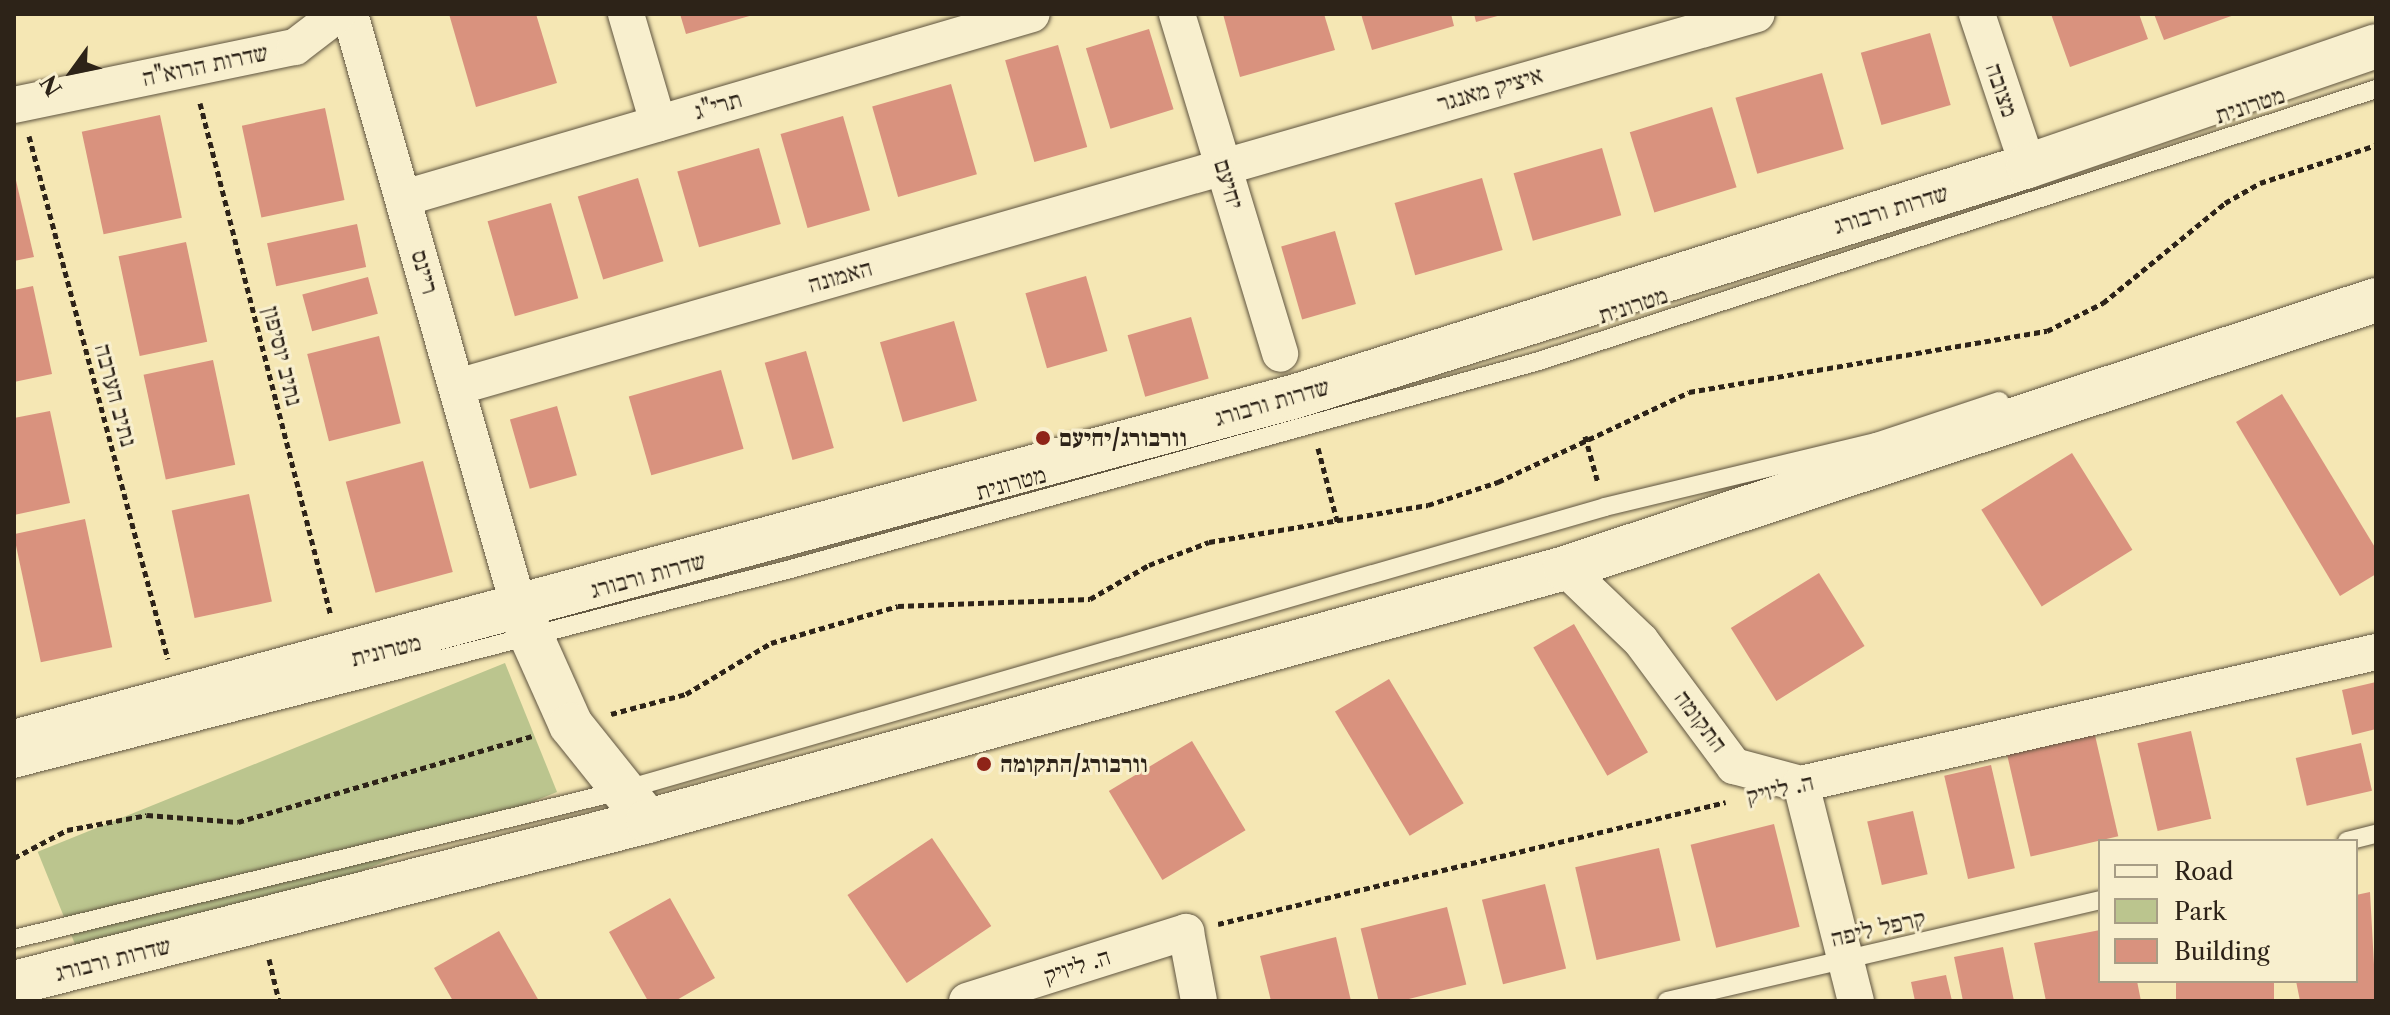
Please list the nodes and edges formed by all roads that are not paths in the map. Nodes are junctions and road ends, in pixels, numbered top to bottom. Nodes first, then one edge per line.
1 (338, 14) edge
2 (350, 14) edge
3 (626, 14) edge
4 (1032, 14) edge
5 (1177, 14) edge
6 (1757, 14) edge
7 (1977, 14) edge
8 (2376, 46) edge
9 (2376, 89) edge
10 (17, 104) edge
11 (658, 123) junction
12 (1223, 165) junction
13 (2028, 166) junction
14 (404, 198) junction
15 (2376, 278) edge
16 (2376, 300) edge
17 (1280, 354) dead end
18 (457, 387) junction
19 (497, 531) junction
20 (1565, 568) junction
21 (590, 591) junction
22 (524, 625) junction
23 (2376, 652) edge
24 (14, 742) edge
25 (14, 769) edge
26 (1801, 784) junction
27 (634, 806) junction
28 (2376, 834) edge
29 (2355, 839) edge
30 (2098, 900) edge
31 (14, 939) edge
32 (1846, 961) junction
33 (14, 983) edge
34 (967, 1001) edge
35 (1199, 1001) edge
36 (1667, 1001) edge
37 (1856, 1001) edge

1 - 10 street, שדרות הרוא"ה
2 - 14 street, ריינס
3 - 11 street
4 - 11 street, תרי"ג
5 - 12 street, יחיעם
6 - 12 street, איציק מאנגר
7 - 13 street, מצובה
8 - 13 main road, שדרות ורבורג
9 - 22 lane, מטרונית
11 - 14 street, תרי"ג
12 - 17 street, יחיעם
12 - 18 street, האמונה
13 - 21 main road, שדרות ורבורג
14 - 18 street, ריינס
15 - 27 lane
16 - 20 main road, שדרות ורבורג
18 - 19 street, ריינס
19 - 21 street, ריינס
19 - 22 street, ריינס
20 - 26 street, התקומה
20 - 27 main road, שדרות ורבורג
21 - 22 main road, שדרות ורבורג
22 - 24 main road, שדרות ורבורג
22 - 25 lane, מטרונית
22 - 27 main road, ריינס
23 - 26 street, ה. ליויק
26 - 32 street
27 - 31 lane
27 - 33 main road, שדרות ורבורג
28 - 29 lane
30 - 32 lane, קרפל ליפה
32 - 36 lane, קרפל ליפה
32 - 37 street
34 - 35 street, ה. ליויק

